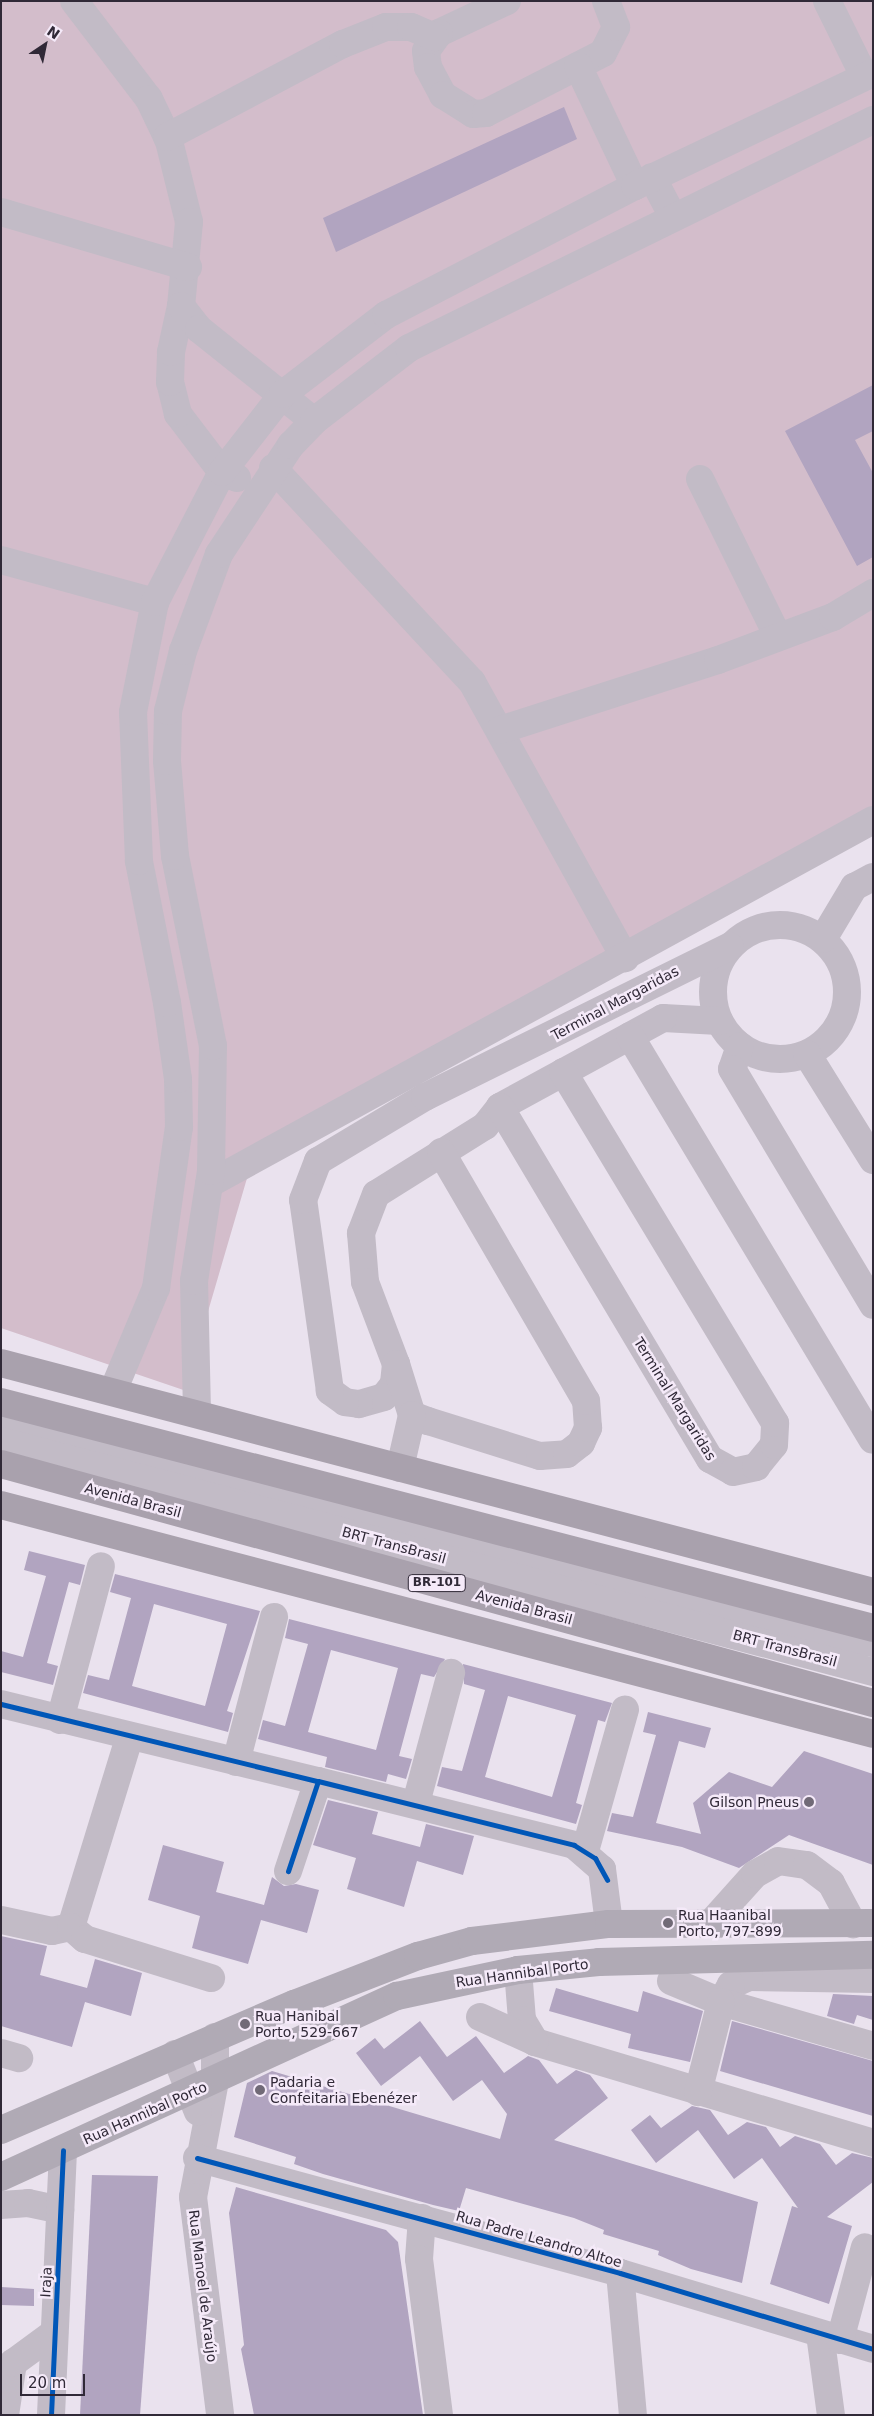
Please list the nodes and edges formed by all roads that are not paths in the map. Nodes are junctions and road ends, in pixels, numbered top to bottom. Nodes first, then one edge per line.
1 (74, 1) edge
2 (507, 1) edge
3 (606, 1) edge
4 (828, 1) edge
5 (435, 37) junction
6 (578, 66) junction
7 (861, 78) edge
8 (868, 122) edge
9 (167, 137) junction
10 (644, 182) junction
11 (1, 212) edge
12 (673, 217) junction
13 (188, 267) junction
14 (181, 306) junction
15 (282, 394) junction
16 (314, 421) junction
17 (222, 472) junction
18 (266, 477) junction
19 (700, 479) dead end
20 (1, 560) edge
21 (873, 593) edge
22 (155, 602) junction
23 (778, 637) junction
24 (500, 730) junction
25 (873, 820) edge
26 (872, 879) edge
27 (823, 939) junction
28 (730, 946) junction
29 (625, 958) junction
30 (719, 1021) junction
31 (630, 1036) junction
32 (740, 1046) junction
33 (814, 1050) junction
34 (563, 1072) junction
35 (500, 1107) junction
36 (873, 1130) edge
37 (441, 1152) junction
38 (873, 1160) edge
39 (209, 1184) junction
40 (873, 1304) edge
41 (1, 1363) edge
42 (396, 1364) junction
43 (112, 1391) junction
44 (1, 1402) edge
45 (197, 1412) junction
46 (412, 1415) junction
47 (1, 1420) edge
48 (873, 1440) edge
49 (1, 1441) edge
50 (1, 1464) edge
51 (400, 1468) junction
52 (1, 1505) edge
53 (546, 1544) junction
54 (700, 1549) junction
55 (101, 1566) dead end
56 (873, 1592) edge
57 (274, 1617) dead end
58 (873, 1628) edge
59 (873, 1643) edge
60 (873, 1672) edge
61 (452, 1673) dead end
62 (873, 1703) edge
63 (1, 1704) edge
64 (626, 1710) dead end
65 (60, 1720) junction
66 (873, 1734) edge
67 (129, 1738) junction
68 (236, 1762) junction
69 (318, 1781) junction
70 (416, 1803) junction
71 (585, 1851) junction
72 (288, 1871) dead end
73 (1, 1920) edge
74 (711, 1923) junction
75 (863, 1923) edge
76 (610, 1924) junction
77 (72, 1927) junction
78 (873, 1954) edge
79 (518, 1970) junction
80 (210, 1978) dead end
81 (873, 1979) edge
82 (671, 1981) dead end
83 (721, 2002) junction
84 (480, 2017) dead end
85 (215, 2037) junction
86 (535, 2042) junction
87 (873, 2046) edge
88 (175, 2054) junction
89 (202, 2086) junction
90 (698, 2092) junction
91 (1, 2130) edge
92 (873, 2143) edge
93 (63, 2150) junction
94 (197, 2158) junction
95 (1, 2176) edge
96 (1, 2205) edge
97 (60, 2210) junction
98 (422, 2218) junction
99 (865, 2247) dead end
100 (620, 2273) junction
101 (54, 2333) junction
102 (830, 2337) junction
103 (873, 2349) edge
104 (6, 2415) edge
105 (51, 2415) edge
106 (220, 2415) edge
107 (439, 2415) edge
108 (633, 2415) edge
109 (831, 2415) edge

1 - 9 street
2 - 5 street
3 - 6 street
4 - 7 street
5 - 6 street
5 - 9 street
6 - 10 street
7 - 8 street
7 - 10 street
8 - 12 street
9 - 13 street
10 - 12 street
10 - 15 street
11 - 13 street
12 - 16 street
13 - 14 street
14 - 15 street
14 - 17 street
15 - 16 street
15 - 17 street
16 - 18 street
17 - 18 street
17 - 22 street
18 - 24 street
18 - 39 street
19 - 23 street
20 - 22 street
21 - 23 street
22 - 43 street
23 - 24 street
24 - 29 street
25 - 29 street
26 - 27 street
27 - 28 street, Terminal Margaridas
27 - 33 street
28 - 30 street, Terminal Margaridas
28 - 42 street, Terminal Margaridas
29 - 39 street
30 - 31 street
30 - 32 street
31 - 34 street
31 - 48 street
32 - 33 street
32 - 40 street
33 - 36 street
33 - 38 street
34 - 35 street
34 - 35 street, Terminal Margaridas
35 - 37 street
37 - 42 street
37 - 46 street
39 - 45 street
41 - 43 highway
42 - 46 street
43 - 45 highway
44 - 53 highway
45 - 51 highway
46 - 51 street
47 - 59 street, BRT TransBrasil
49 - 60 street, BRT TransBrasil
50 - 62 highway, Avenida Brasil / BR-101
51 - 54 highway
52 - 66 highway, BR-101
53 - 54 highway
53 - 58 highway
54 - 56 highway
55 - 65 street
57 - 68 street
61 - 70 street
63 - 65 street
64 - 71 street
65 - 67 street
67 - 68 street
67 - 77 street
68 - 69 street
69 - 70 street
69 - 72 street
70 - 71 street
71 - 76 street
73 - 77 street
74 - 75 main road
74 - 75 street
74 - 76 main road
76 - 85 main road
77 - 80 street
78 - 79 main road, Rua Hannibal Porto
79 - 86 street
79 - 89 main road, Rua Hannibal Porto
81 - 83 street
82 - 83 street
83 - 87 street
83 - 90 street
84 - 86 street
85 - 88 main road
85 - 89 street, Rua Manoel de Araújo
86 - 90 street
88 - 89 street
88 - 91 main road
89 - 93 main road, Rua Hannibal Porto
89 - 94 street, Rua Manoel de Araújo
90 - 92 street
93 - 95 main road, Rua Hannibal Porto
93 - 97 street, Iraja
94 - 98 street, Rua Padre Leandro Altoe
94 - 106 street, Rua Manoel de Araújo
96 - 97 street
97 - 101 street, Iraja
98 - 100 street, Rua Padre Leandro Altoe
98 - 107 street
99 - 102 street
100 - 102 street, Rua Padre Leandro Altoe
100 - 108 street
101 - 104 street
101 - 105 street, Iraja
102 - 103 street, Rua Padre Leandro Altoe
102 - 109 street

